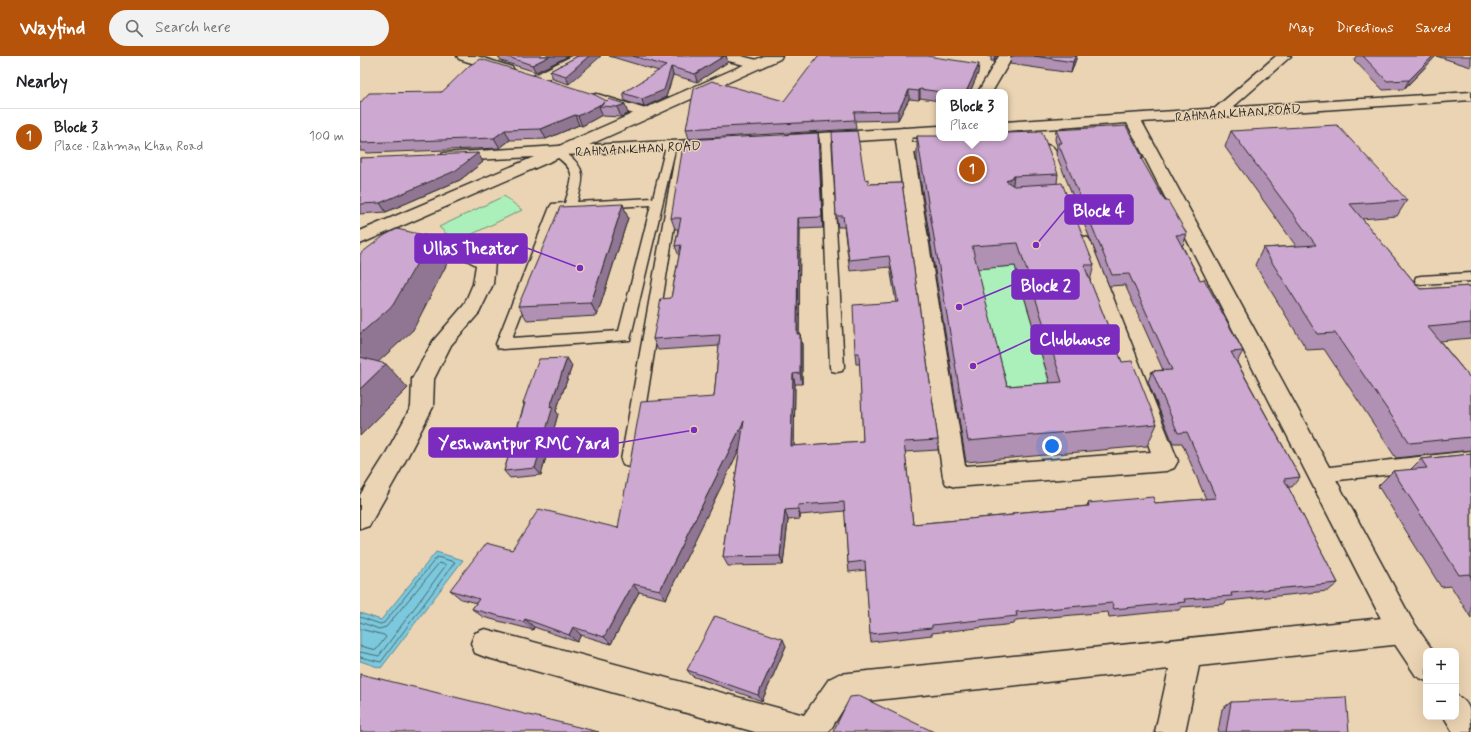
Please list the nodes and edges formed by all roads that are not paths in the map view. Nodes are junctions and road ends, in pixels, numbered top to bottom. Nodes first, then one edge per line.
1 (464, 56) edge
2 (726, 56) edge
3 (775, 56) edge
4 (1006, 56) edge
5 (1284, 56) edge
6 (580, 57) edge
7 (756, 64) junction
8 (538, 80) junction
9 (552, 84) edge
10 (986, 89) edge
11 (582, 93) edge
12 (1471, 96) edge
13 (1218, 113) junction
14 (647, 114) junction
15 (1132, 120) junction
16 (936, 132) edge
17 (1040, 133) junction
18 (1008, 135) edge
19 (826, 138) junction
20 (773, 141) edge
21 (904, 141) junction
22 (727, 143) edge
23 (677, 146) junction
24 (966, 146) edge
25 (557, 152) junction
26 (431, 157) edge
27 (658, 201) junction
28 (570, 206) junction
29 (360, 238) edge
30 (360, 271) edge
31 (1471, 277) edge
32 (1421, 280) dead end
33 (837, 367) dead end
34 (1471, 458) edge
35 (629, 460) edge
36 (1321, 475) junction
37 (360, 518) edge
38 (1402, 630) junction
39 (485, 643) dead end
40 (1187, 652) junction
41 (1423, 662) edge
42 (1459, 714) edge
43 (811, 732) edge
44 (1170, 732) edge
45 (1471, 732) edge

1 - 8 street
2 - 7 street
3 - 7 street
4 - 10 street
5 - 13 street
6 - 8 street
7 - 14 street
8 - 9 street
11 - 14 street
12 - 13 street, RAHMAN KHAN ROAD
13 - 15 street, RAHMAN KHAN ROAD
14 - 25 street
15 - 17 street, RAHMAN KHAN ROAD
15 - 36 street
16 - 21 street
17 - 18 street, RAHMAN KHAN ROAD
17 - 21 street
19 - 20 street
19 - 21 street
19 - 33 lane
21 - 24 street
22 - 23 street, RAHMAN KHAN ROAD
23 - 25 street, RAHMAN KHAN ROAD
23 - 27 lane
23 - 35 lane
25 - 26 street, RAHMAN KHAN ROAD
25 - 28 lane
25 - 29 street
27 - 28 lane
27 - 28 lane
30 - 37 street
31 - 32 lane
34 - 36 lane
36 - 38 street
38 - 40 street
38 - 41 street
39 - 43 street
40 - 43 street
40 - 44 street
42 - 45 street

